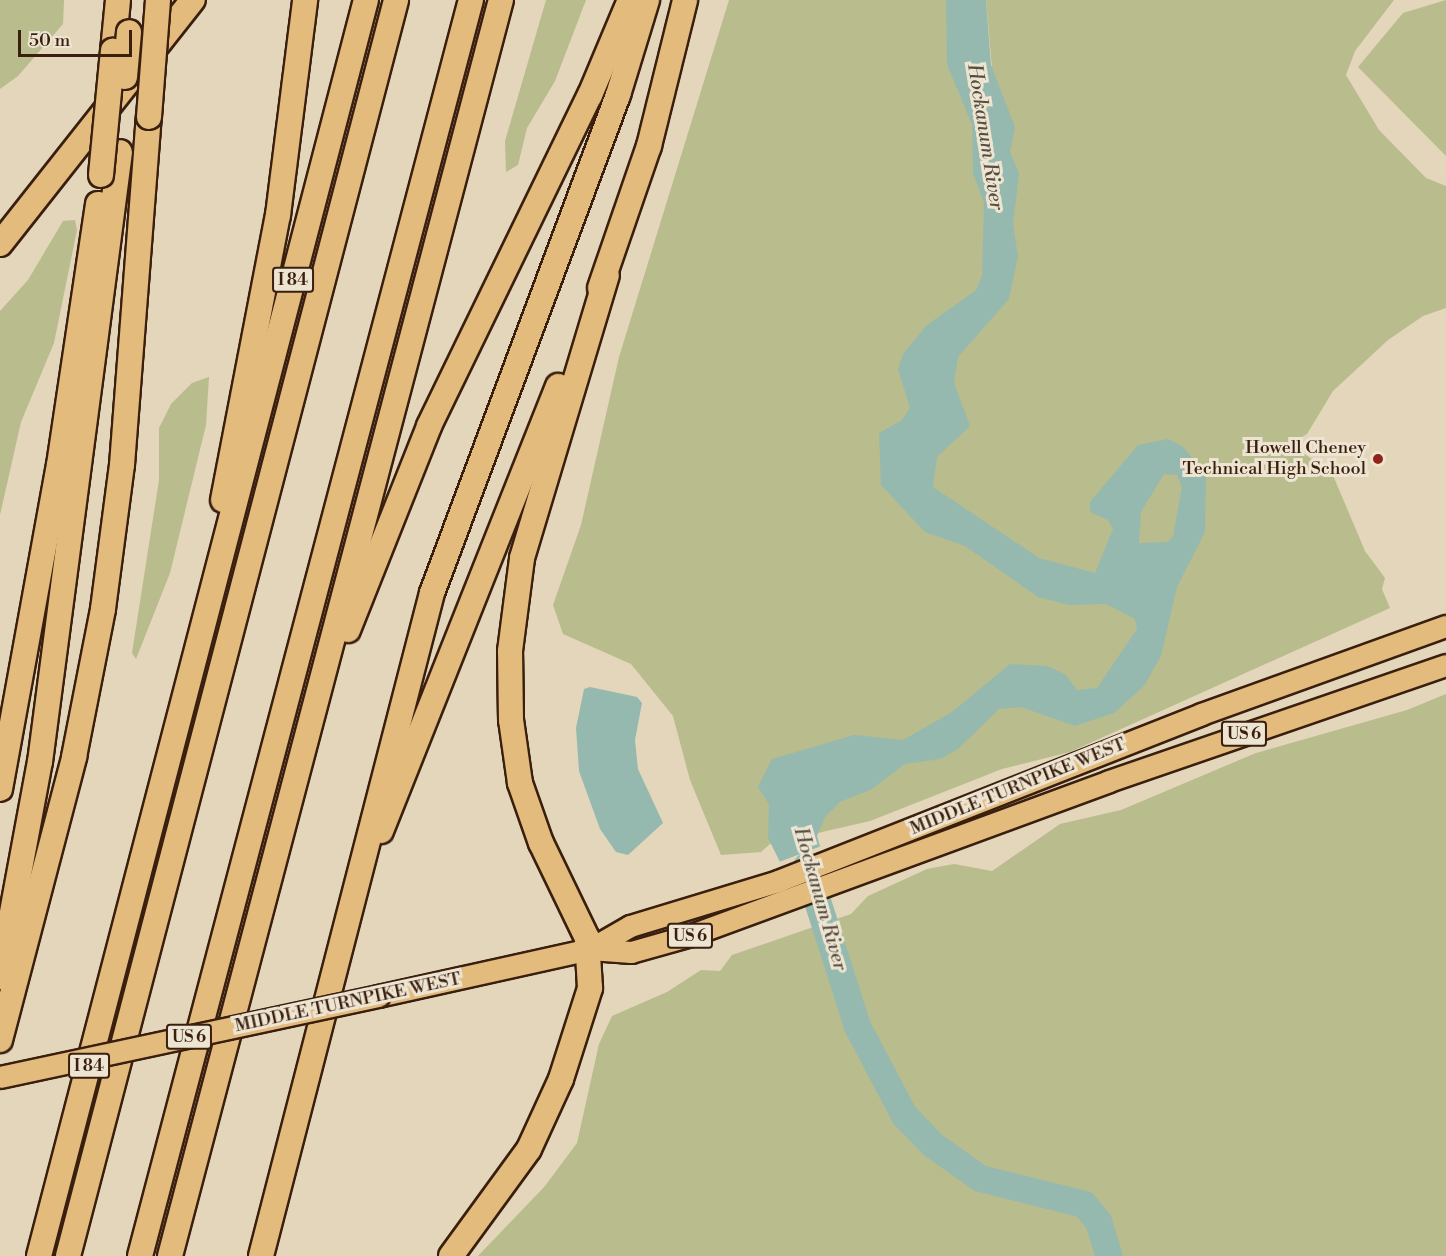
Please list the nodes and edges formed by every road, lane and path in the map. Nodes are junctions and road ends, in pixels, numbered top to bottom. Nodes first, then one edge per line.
1 (118, 0) edge
2 (131, 0) edge
3 (158, 0) edge
4 (193, 0) edge
5 (305, 0) edge
6 (366, 0) edge
7 (396, 0) edge
8 (471, 0) edge
9 (501, 0) edge
10 (630, 0) edge
11 (646, 0) edge
12 (685, 0) edge
13 (0, 244) edge
14 (607, 275) junction
15 (220, 560) junction
16 (1446, 626) edge
17 (328, 663) junction
18 (1446, 665) edge
19 (1034, 780) junction
20 (0, 789) edge
21 (1042, 806) junction
22 (590, 949) junction
23 (338, 958) junction
24 (0, 976) edge
25 (0, 1040) edge
26 (0, 1077) edge
27 (39, 1256) edge
28 (68, 1256) edge
29 (140, 1256) edge
30 (170, 1256) edge
31 (261, 1256) edge
32 (451, 1256) edge

1 - 20 highway, bridge
2 - 24 highway, bridge
3 - 25 highway, bridge
4 - 13 highway
5 - 15 highway
6 - 15 highway, I 84
7 - 28 highway
8 - 29 highway
9 - 17 highway
10 - 17 highway
11 - 23 highway
12 - 14 highway
14 - 22 highway
14 - 23 highway
15 - 27 highway, I 84
16 - 19 main road, MIDDLE TURNPIKE WEST / US 6
17 - 30 highway
18 - 21 main road, MIDDLE TURNPIKE WEST / US 6
19 - 21 main road
19 - 22 main road, MIDDLE TURNPIKE WEST / US 6
21 - 22 main road, MIDDLE TURNPIKE WEST / US 6
22 - 26 main road, MIDDLE TURNPIKE WEST / US 6, bridge
22 - 32 highway
23 - 31 highway

